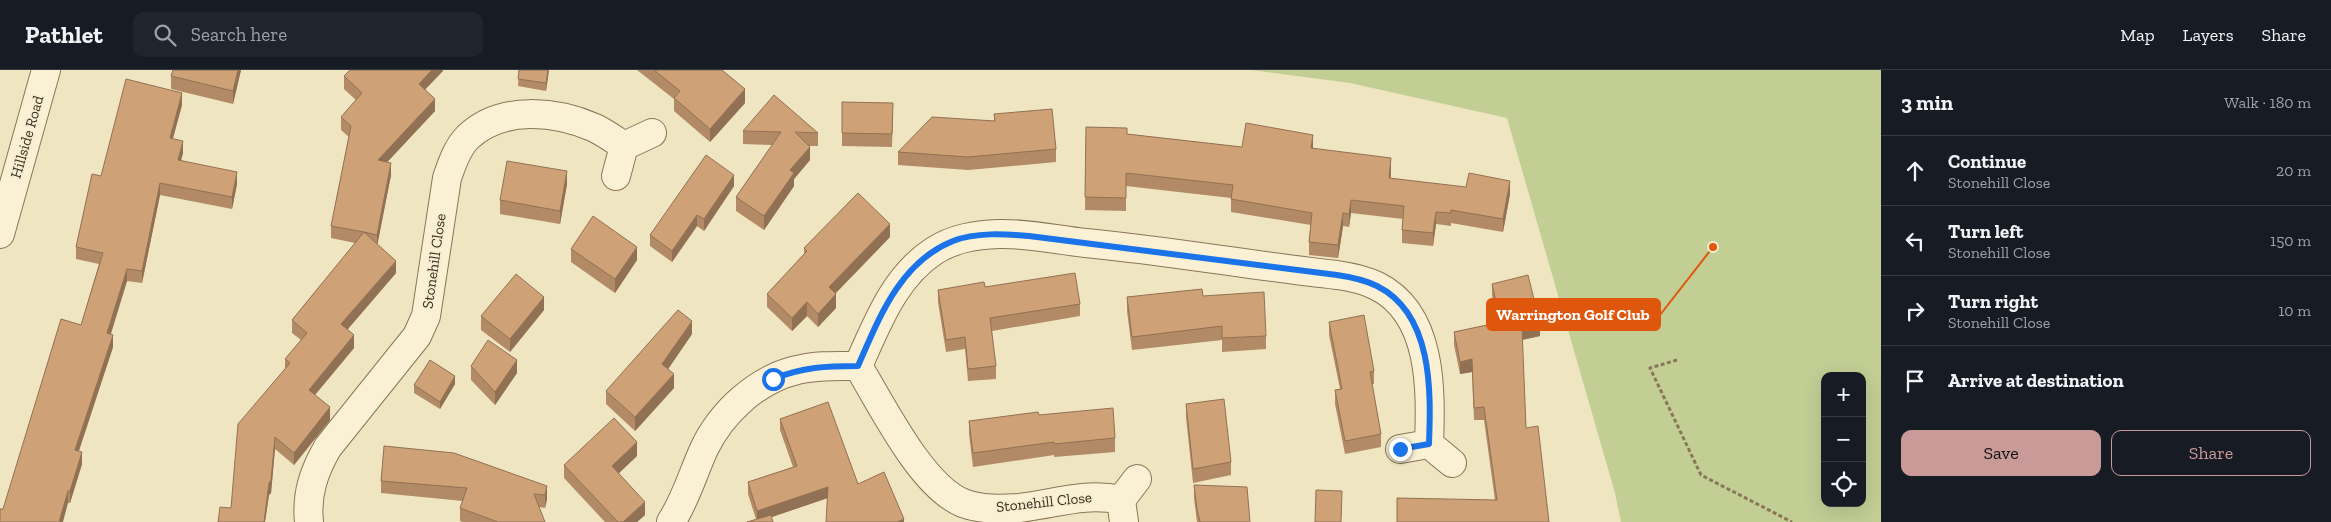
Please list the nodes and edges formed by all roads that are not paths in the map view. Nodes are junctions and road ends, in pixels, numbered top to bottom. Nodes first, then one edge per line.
1 (46, 70) edge
2 (652, 133) dead end
3 (624, 146) junction
4 (616, 176) dead end
5 (0, 234) edge
6 (858, 366) junction
7 (1429, 444) junction
8 (1400, 449) dead end
9 (1452, 463) dead end
10 (1127, 501) edge
11 (309, 522) edge
12 (671, 522) edge

1 - 5 street, Hillside Road
2 - 3 street
3 - 4 street
3 - 11 street, Stonehill Close
6 - 7 street
6 - 10 street, Stonehill Close
6 - 12 street
7 - 8 street
7 - 9 street

